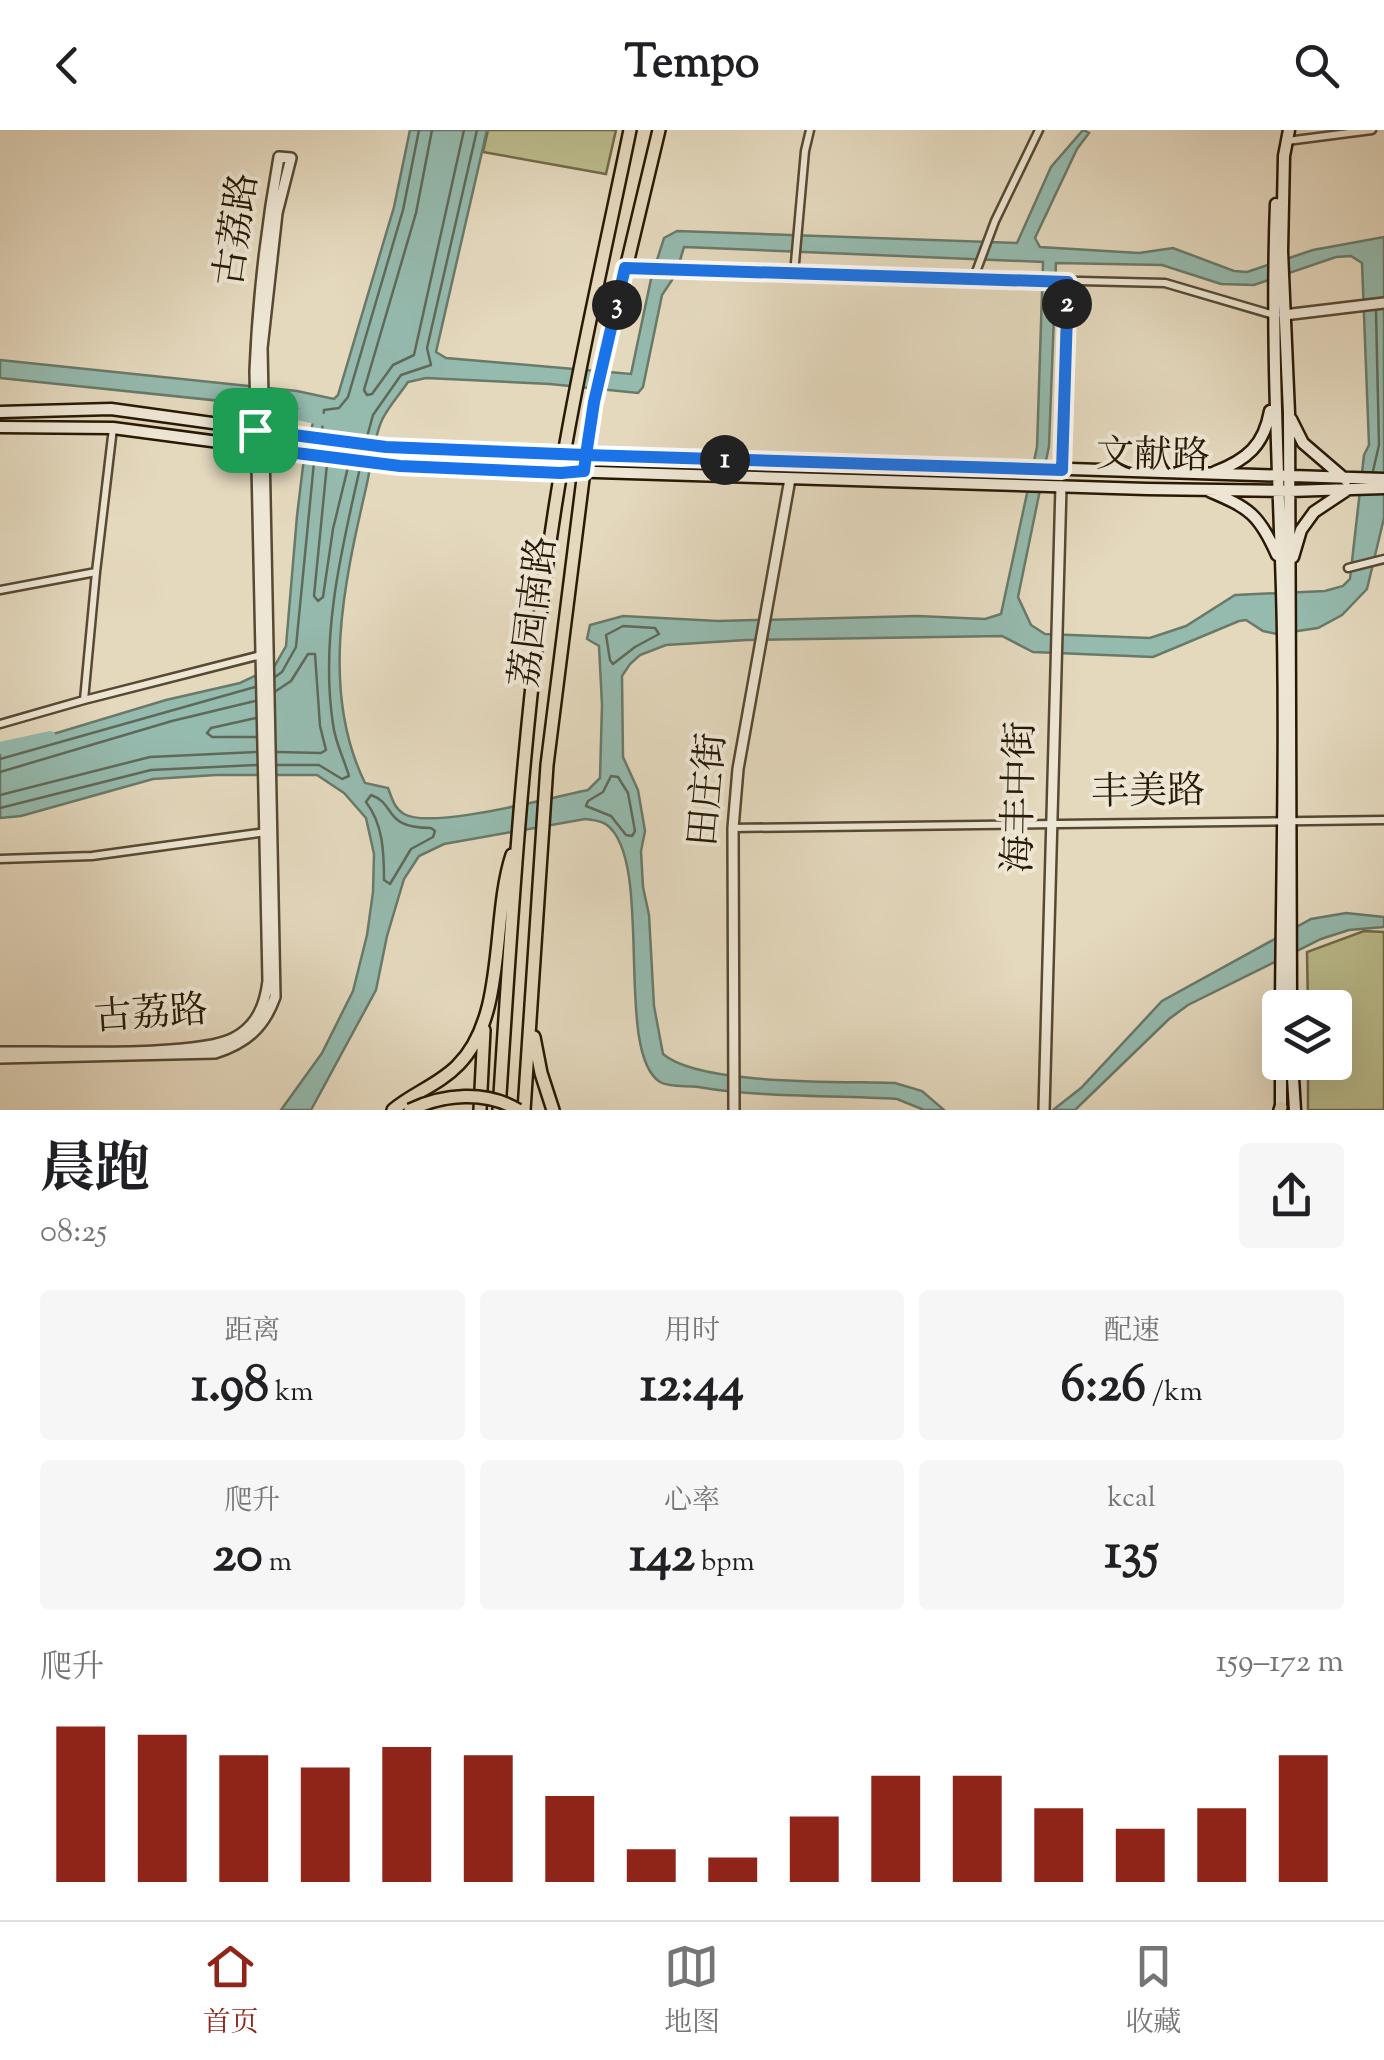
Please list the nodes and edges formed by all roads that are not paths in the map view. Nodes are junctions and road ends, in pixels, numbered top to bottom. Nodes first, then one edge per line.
1 (630, 130) edge
2 (659, 130) edge
3 (810, 130) edge
4 (1039, 130) edge
5 (1372, 130) edge
6 (1285, 134) edge
7 (625, 268) junction
8 (795, 272) junction
9 (972, 280) junction
10 (1063, 282) junction
11 (1384, 302) edge
12 (1278, 315) junction
13 (1274, 390) junction
14 (0, 412) edge
15 (1289, 414) junction
16 (113, 428) junction
17 (0, 430) edge
18 (260, 431) junction
19 (261, 448) junction
20 (565, 454) junction
21 (586, 455) junction
22 (1062, 470) junction
23 (584, 471) junction
24 (561, 473) junction
25 (1208, 474) junction
26 (790, 479) junction
27 (1384, 480) edge
28 (1276, 484) junction
29 (1289, 485) junction
30 (1349, 485) junction
31 (1061, 486) junction
32 (1384, 488) edge
33 (1204, 489) junction
34 (1381, 560) edge
35 (1285, 564) junction
36 (1348, 568) dead end
37 (96, 572) junction
38 (0, 590) edge
39 (1286, 642) junction
40 (263, 659) junction
41 (84, 700) junction
42 (0, 724) edge
43 (1286, 819) junction
44 (1384, 820) edge
45 (1052, 823) junction
46 (269, 826) junction
47 (733, 828) junction
48 (518, 837) junction
49 (0, 859) edge
50 (1286, 972) junction
51 (1284, 990) edge
52 (1289, 990) edge
53 (530, 1016) junction
54 (484, 1020) junction
55 (0, 1055) edge
56 (1282, 1080) edge
57 (1289, 1080) edge
58 (1044, 1107) edge
59 (734, 1109) edge
60 (1284, 1109) edge
61 (394, 1110) edge
62 (410, 1110) edge
63 (480, 1110) edge
64 (499, 1110) edge
65 (521, 1110) edge
66 (553, 1110) edge

1 - 20 main road, 荔园南路
2 - 7 main road, 荔园南路
3 - 8 street
4 - 9 street
5 - 6 street
6 - 12 main road
7 - 8 street
7 - 21 main road, 荔园南路
8 - 9 street
9 - 10 street
10 - 12 street
10 - 22 street
11 - 12 street
12 - 13 main road
12 - 15 main road
13 - 25 main road
13 - 28 main road
14 - 18 main road
15 - 29 main road
15 - 30 main road
16 - 17 main road, 文献路
16 - 19 main road, 文献路
16 - 37 street
18 - 18 street, 古荔路
18 - 19 street, 古荔路
18 - 20 main road
19 - 24 main road, 文献路
19 - 40 street, 古荔路
20 - 21 main road
20 - 24 main road, 荔园南路
21 - 22 main road
21 - 23 main road, 荔园南路
22 - 25 main road
23 - 24 main road, 文献路
23 - 26 main road, 文献路
23 - 53 main road, 荔园南路
24 - 48 main road, 荔园南路
25 - 28 main road
26 - 31 main road, 文献路
26 - 47 street, 田庄街
27 - 30 main road
28 - 29 main road
28 - 33 main road, 文献路
28 - 35 main road
29 - 30 main road
29 - 35 main road
30 - 32 main road
30 - 35 main road
31 - 33 main road, 文献路
31 - 45 street, 海丰中街
33 - 35 main road
34 - 36 street
35 - 39 main road
35 - 39 main road
37 - 38 street
37 - 41 street
39 - 43 main road
40 - 41 street
40 - 46 street, 古荔路
41 - 42 street
43 - 44 street, 丰美路
43 - 45 street, 丰美路
43 - 50 main road
45 - 47 street, 丰美路
45 - 58 street, 海丰中街
46 - 49 street
46 - 55 street, 古荔路
47 - 59 street, 田庄街
48 - 54 main road
48 - 64 main road, 荔园南路
50 - 51 main road
50 - 52 main road
53 - 65 main road, 荔园南路
53 - 66 main road
54 - 61 main road
54 - 63 main road
56 - 60 main road
57 - 60 main road
62 - 65 main road, bridge

